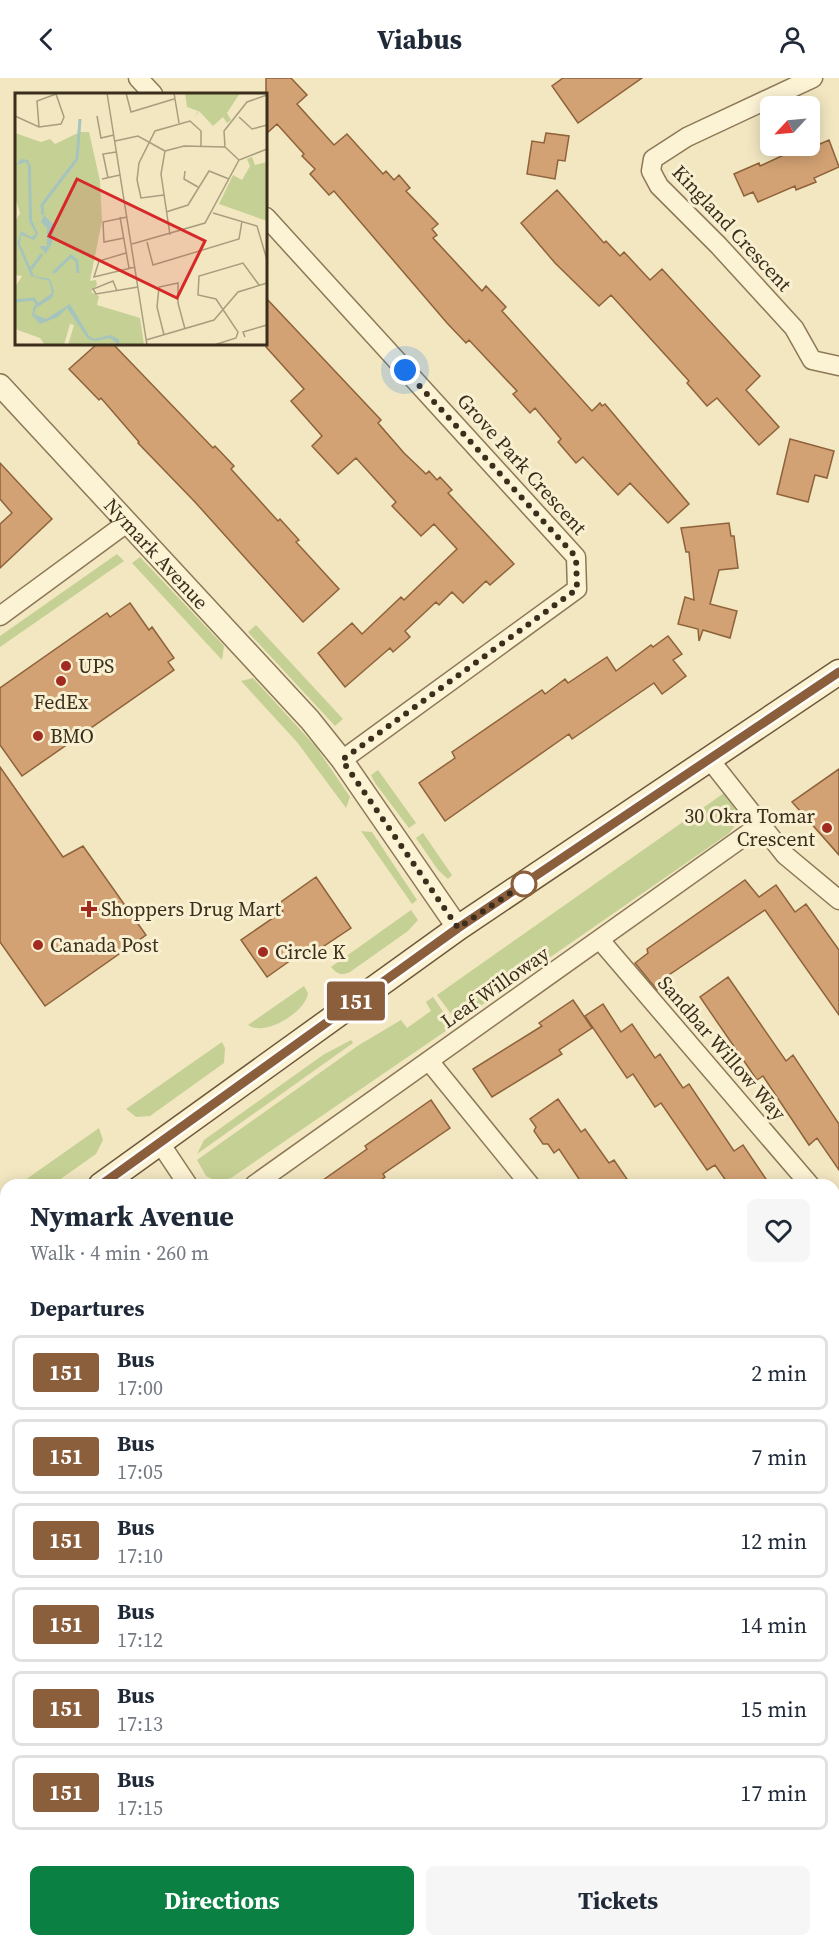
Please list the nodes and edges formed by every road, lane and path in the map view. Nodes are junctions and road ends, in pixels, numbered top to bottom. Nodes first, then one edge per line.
1 (138, 78) edge
2 (813, 78) edge
3 (152, 93) edge
4 (267, 218) edge
5 (839, 366) edge
6 (0, 385) edge
7 (128, 522) junction
8 (0, 616) edge
9 (839, 672) edge
10 (342, 760) junction
11 (710, 760) junction
12 (760, 825) junction
13 (839, 900) edge
14 (458, 928) junction
15 (600, 940) junction
16 (429, 1061) junction
17 (160, 1143) junction
18 (109, 1179) edge
19 (184, 1179) edge
20 (263, 1179) edge
21 (525, 1179) edge
22 (805, 1179) edge

1 - 3 street
2 - 5 street, Kingland Crescent
4 - 10 street, Grove Park Crescent
6 - 7 street, Nymark Avenue
7 - 8 street
7 - 10 street, Nymark Avenue
9 - 11 main road
10 - 14 street, Nymark Avenue
11 - 12 street
11 - 14 main road
12 - 13 street
12 - 15 street, Leaf Willoway
14 - 17 main road
15 - 16 street, Leaf Willoway
15 - 22 street, Sandbar Willow Way
16 - 20 street, Leaf Willoway
16 - 21 street
17 - 18 main road
17 - 19 street

